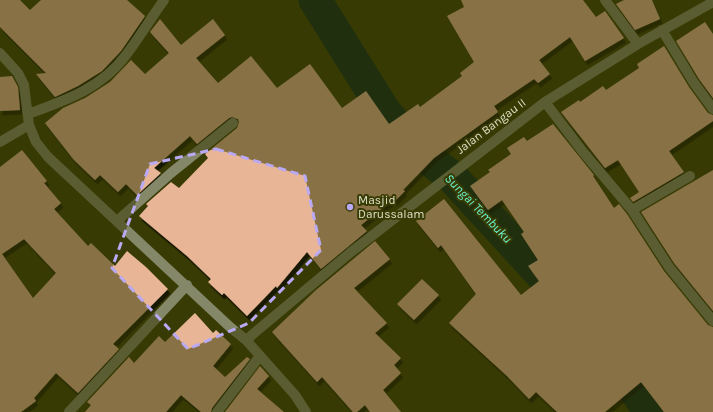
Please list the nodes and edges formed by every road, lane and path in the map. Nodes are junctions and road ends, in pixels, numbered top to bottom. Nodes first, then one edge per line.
1 (164, 0) edge
2 (605, 0) edge
3 (713, 2) edge
4 (662, 30) junction
5 (638, 44) junction
6 (0, 53) edge
7 (545, 102) junction
8 (713, 109) edge
9 (28, 114) junction
10 (233, 123) dead end
11 (28, 125) junction
12 (0, 142) edge
13 (690, 176) dead end
14 (632, 210) junction
15 (118, 221) junction
16 (187, 285) junction
17 (713, 321) edge
18 (246, 340) junction
19 (260, 356) junction
20 (69, 412) edge
21 (217, 412) edge
22 (306, 412) edge

1 - 9 street
2 - 5 street
3 - 4 street, Jalan Bangau II
4 - 5 street, Jalan Bangau II
4 - 8 street
5 - 7 street, Jalan Bangau II
6 - 9 street
7 - 14 street
7 - 18 street, Jalan Bangau II
9 - 11 street
10 - 15 street
11 - 12 street
11 - 15 street
13 - 14 street
14 - 17 street
15 - 16 street
16 - 18 street
16 - 20 street
18 - 19 street
19 - 21 street
19 - 22 street

